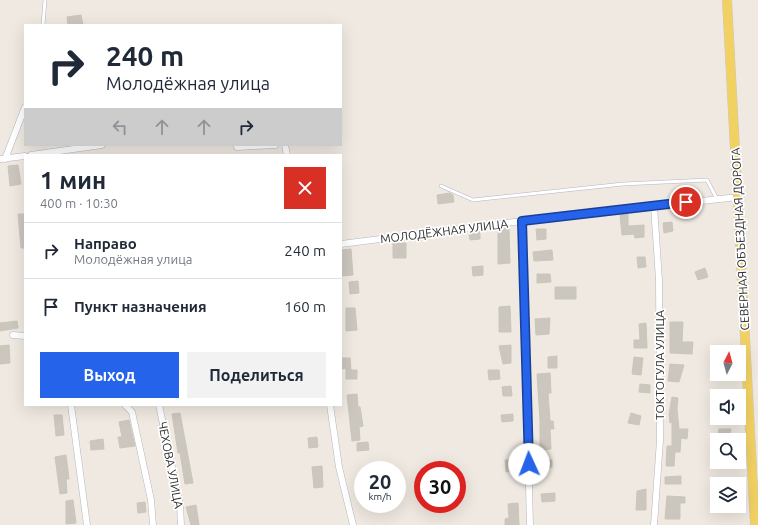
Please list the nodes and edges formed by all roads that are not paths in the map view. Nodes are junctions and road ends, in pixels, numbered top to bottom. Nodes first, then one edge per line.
1 (44, 0) edge
2 (727, 0) edge
3 (43, 24) edge
4 (24, 109) edge
5 (95, 146) edge
6 (237, 146) edge
7 (256, 146) edge
8 (38, 154) edge
9 (24, 156) edge
10 (3, 159) edge
11 (440, 186) dead end
12 (738, 197) junction
13 (718, 199) junction
14 (654, 206) junction
15 (522, 221) junction
16 (342, 244) edge
17 (13, 335) dead end
18 (24, 336) edge
19 (71, 406) edge
20 (126, 406) edge
21 (159, 406) edge
22 (330, 406) edge
23 (87, 525) edge
24 (153, 525) edge
25 (181, 525) edge
26 (353, 525) edge
27 (530, 525) edge
28 (654, 525) edge
29 (755, 525) edge

1 - 3 lane
2 - 12 main road, СЕВЕРНАЯ ОБЪЕЗДНАЯ ДОРОГА
4 - 10 street
5 - 8 street
6 - 7 street
9 - 10 street
11 - 13 lane
12 - 13 street, МОЛОДЁЖНАЯ УЛИЦА
12 - 29 main road, СЕВЕРНАЯ ОБЪЕЗДНАЯ ДОРОГА
13 - 14 street, МОЛОДЁЖНАЯ УЛИЦА
14 - 15 street, МОЛОДЁЖНАЯ УЛИЦА
14 - 28 street, ТОКТОГУЛА УЛИЦА
15 - 16 street, МОЛОДЁЖНАЯ УЛИЦА
15 - 27 street
17 - 18 street
19 - 23 street
20 - 24 street
21 - 25 street, ЧЕХОВА УЛИЦА
22 - 26 street

